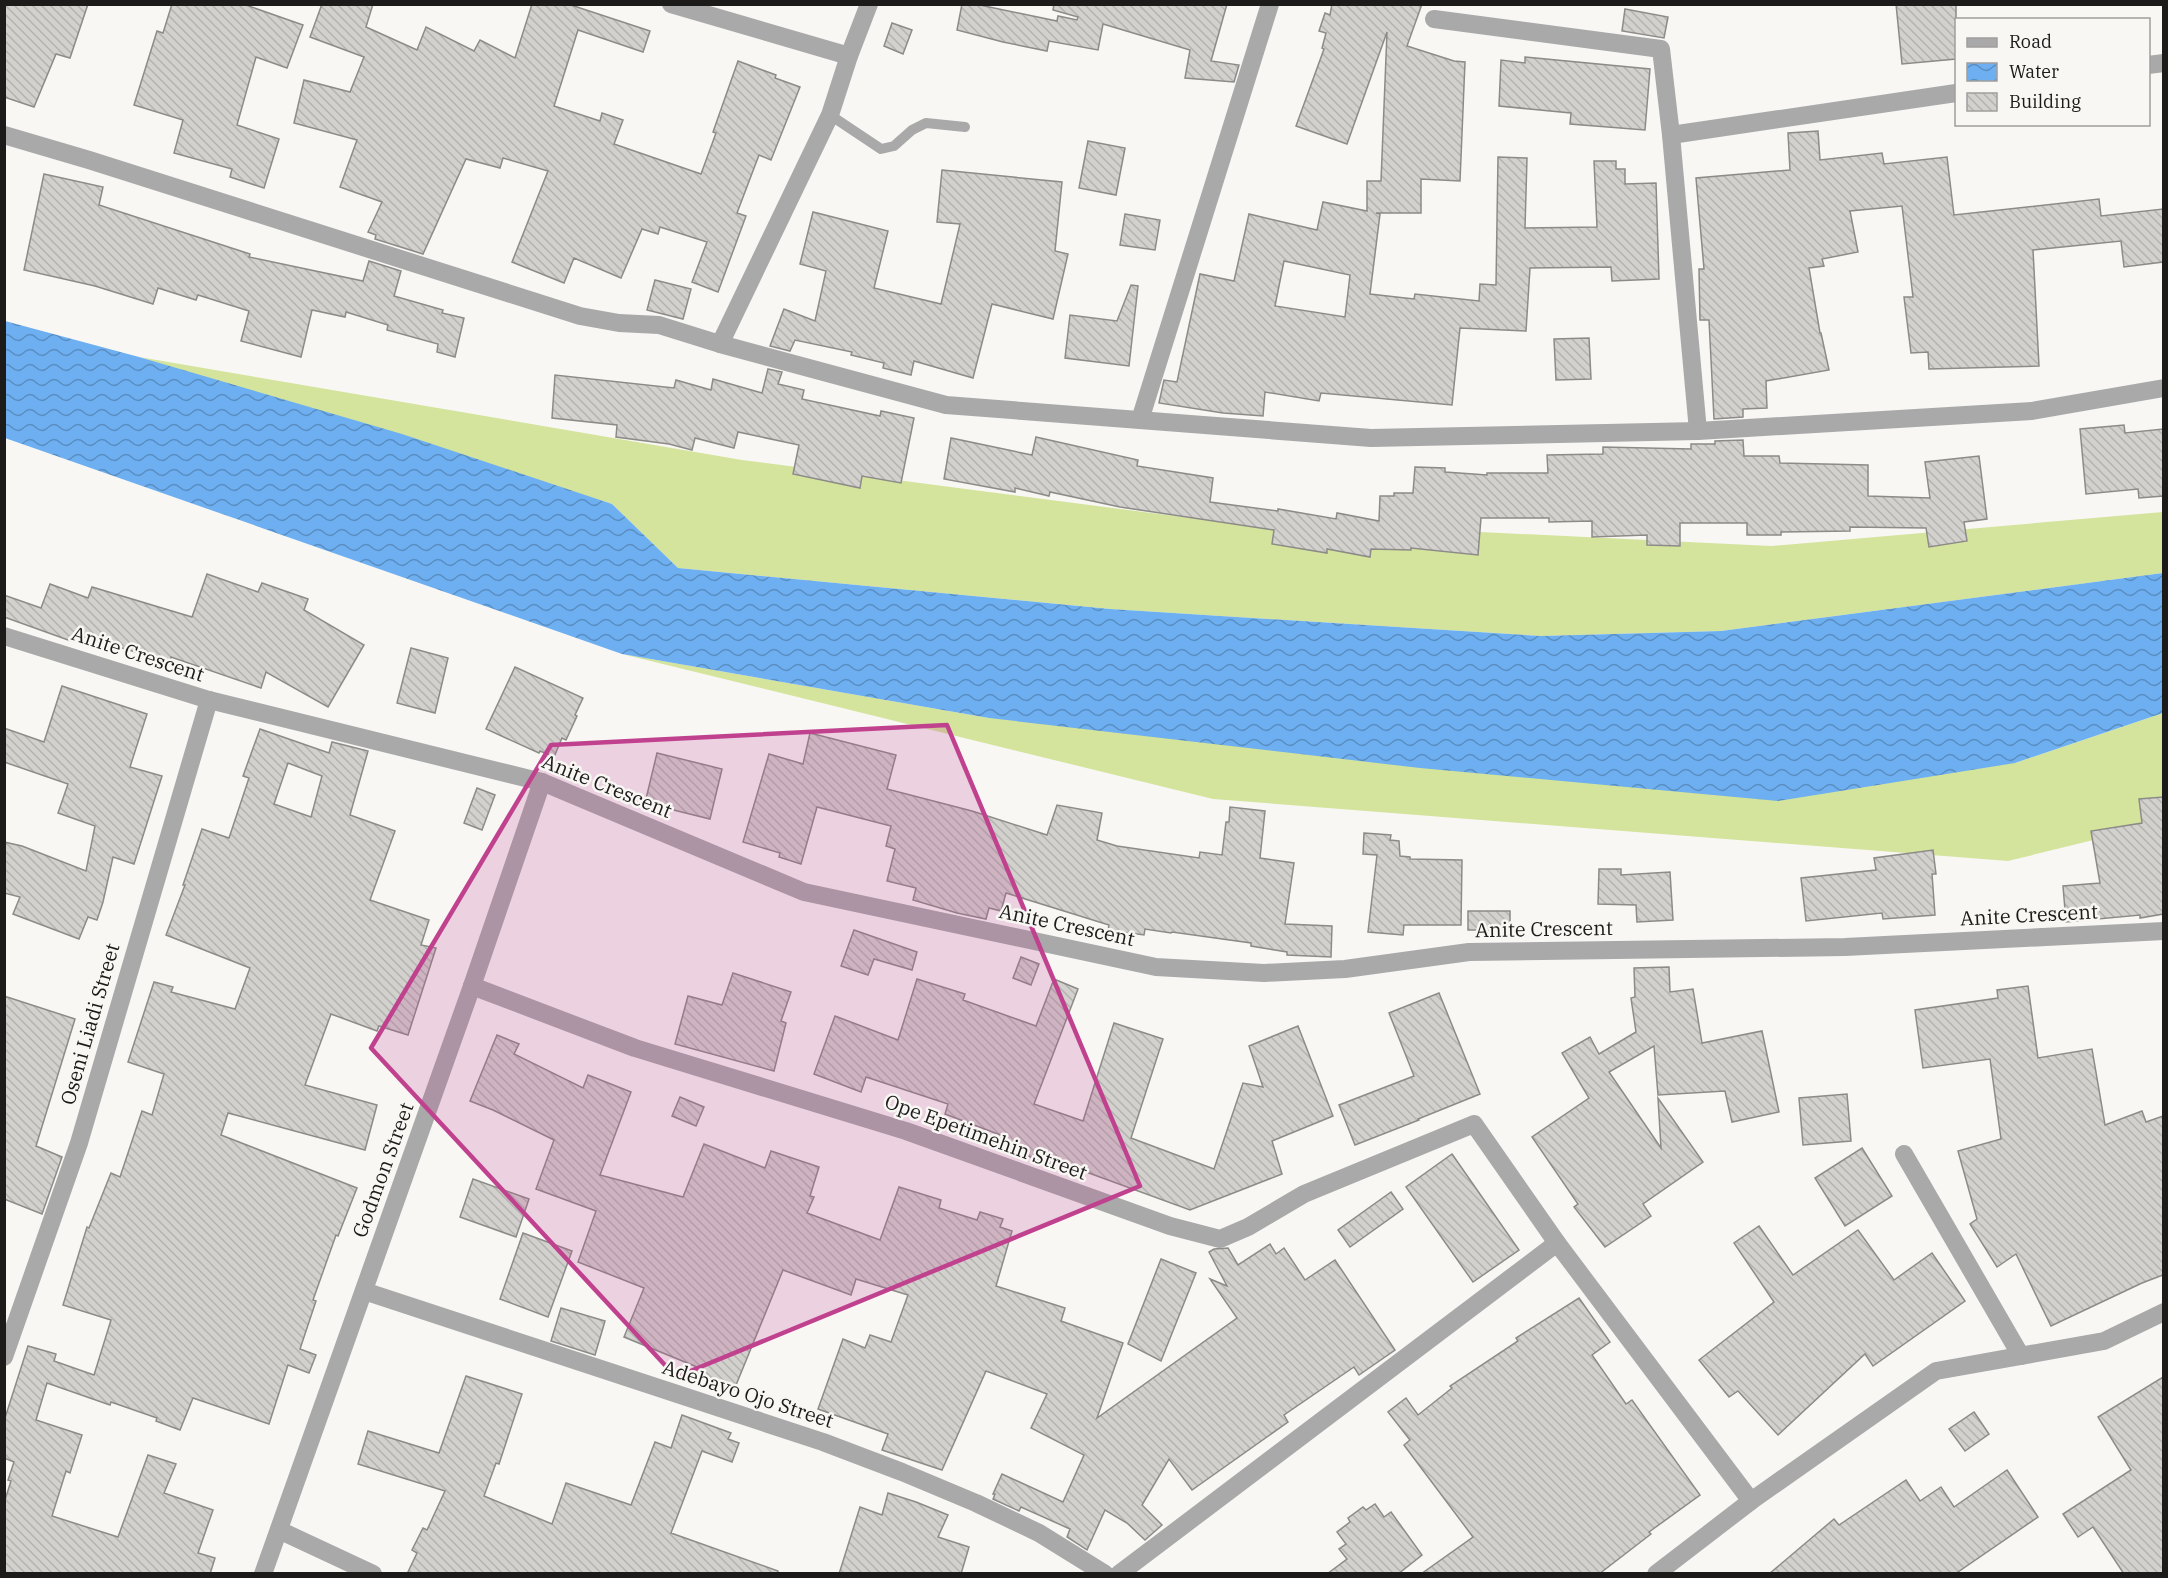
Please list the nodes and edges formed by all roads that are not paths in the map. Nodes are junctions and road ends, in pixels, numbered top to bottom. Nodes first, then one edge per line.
1 (671, 4) edge
2 (869, 4) edge
3 (1270, 4) edge
4 (1434, 19) dead end
5 (849, 56) junction
6 (1955, 93) edge
7 (830, 115) junction
8 (965, 127) dead end
9 (4, 135) edge
10 (1671, 135) junction
11 (720, 344) junction
12 (2163, 388) edge
13 (1140, 420) junction
14 (1698, 431) junction
15 (4, 636) edge
16 (209, 700) junction
17 (542, 782) junction
18 (2163, 931) edge
19 (472, 986) junction
20 (1904, 1154) dead end
21 (1557, 1243) junction
22 (364, 1291) junction
23 (2163, 1312) edge
24 (4, 1356) edge
25 (2021, 1356) junction
26 (1751, 1501) junction
27 (279, 1530) junction
28 (263, 1574) edge
29 (373, 1574) edge
30 (1105, 1574) edge
31 (1119, 1574) edge
32 (1656, 1574) edge

1 - 5 street
2 - 5 street
3 - 13 street
4 - 10 street
5 - 7 street
6 - 10 street
7 - 8 lane
7 - 11 street
9 - 11 street
10 - 14 street
11 - 13 street
12 - 14 street
13 - 14 street
15 - 16 street, Anite Crescent
16 - 17 street, Anite Crescent
16 - 24 street, Oseni Liadi Street
17 - 18 street, Anite Crescent
17 - 19 street, Godmon Street
19 - 21 street, Ope Epetimehin Street
19 - 22 street, Godmon Street
20 - 25 street
21 - 26 street
21 - 31 street
22 - 27 street, Godmon Street
22 - 30 street, Adebayo Ojo Street
23 - 25 street
25 - 26 street
26 - 32 street
27 - 28 street, Godmon Street
27 - 29 street

